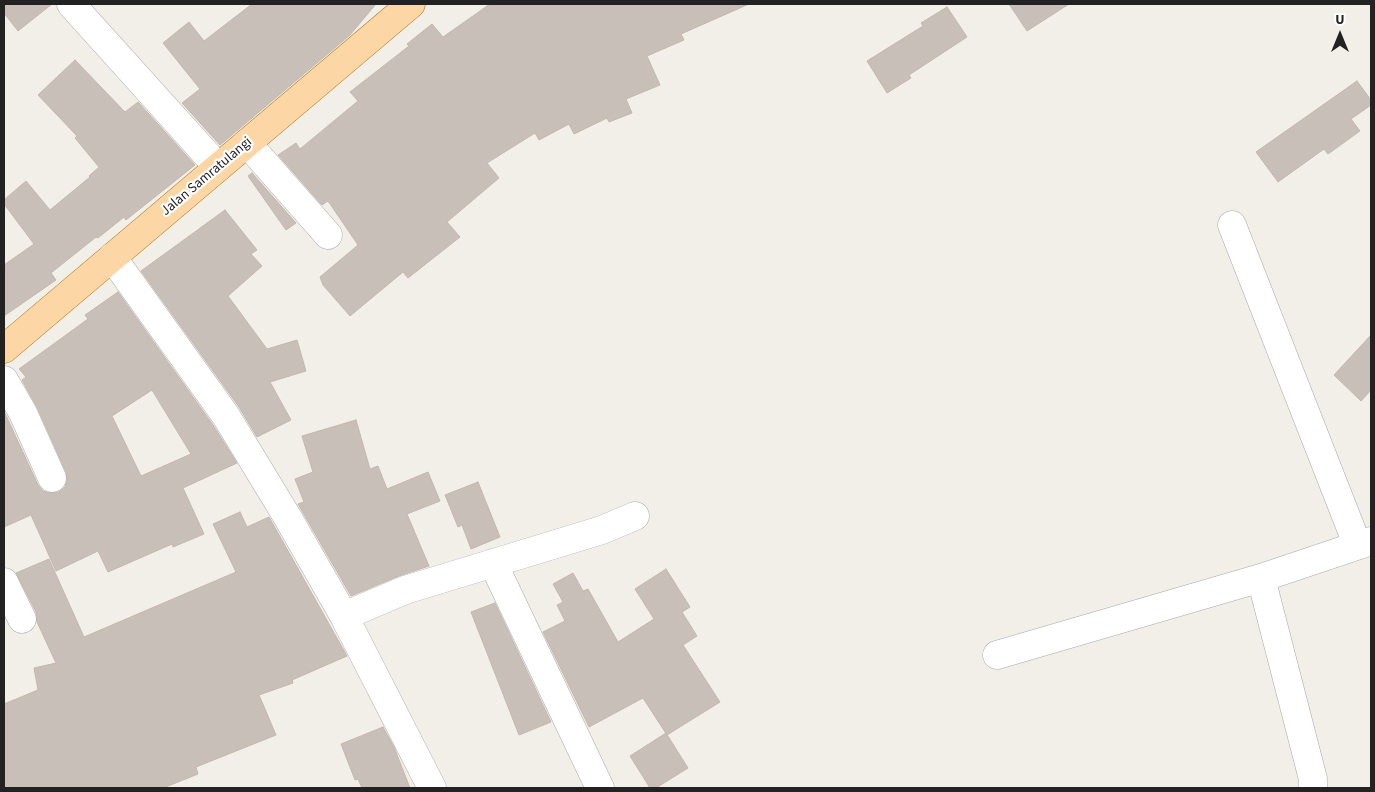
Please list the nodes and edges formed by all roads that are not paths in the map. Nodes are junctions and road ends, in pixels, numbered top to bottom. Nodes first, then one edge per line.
1 (71, 4) edge
2 (410, 4) edge
3 (246, 143) junction
4 (218, 167) junction
5 (1232, 225) dead end
6 (328, 235) dead end
7 (112, 258) junction
8 (4, 349) edge
9 (4, 380) edge
10 (52, 478) dead end
11 (635, 516) dead end
12 (1364, 543) edge
13 (493, 563) junction
14 (1261, 578) junction
15 (4, 582) edge
16 (344, 616) junction
17 (22, 619) dead end
18 (997, 655) dead end
19 (432, 788) edge
20 (600, 788) edge
21 (1313, 788) edge

1 - 4 street
2 - 3 main road, Jalan Samratulangi
3 - 4 main road, Jalan Samratulangi
3 - 6 street
4 - 7 main road, Jalan Samratulangi
5 - 12 street
7 - 8 main road, Jalan Samratulangi
7 - 16 street
9 - 10 street
11 - 13 street
12 - 14 street
13 - 16 street
13 - 20 street
14 - 18 street
14 - 21 street
15 - 17 street
16 - 19 street

